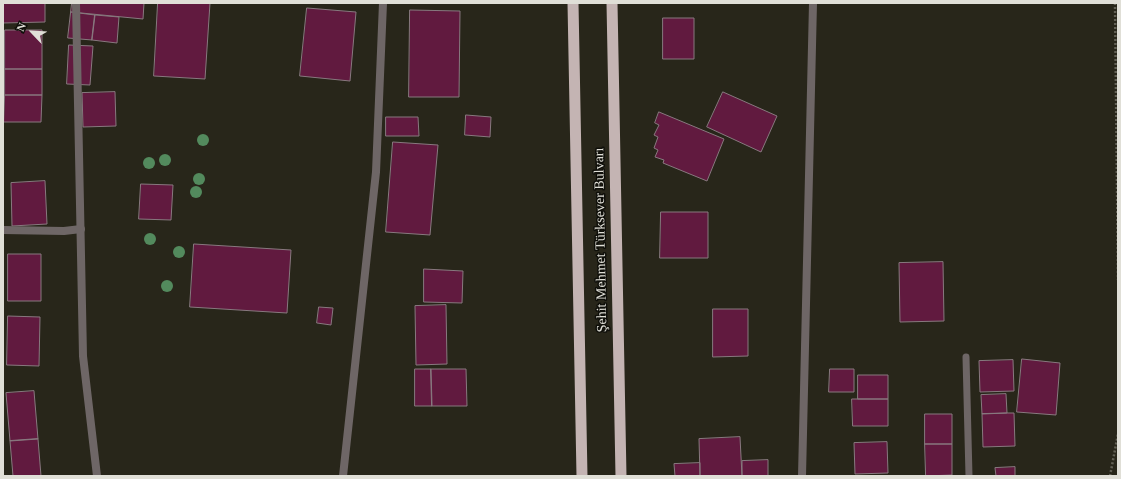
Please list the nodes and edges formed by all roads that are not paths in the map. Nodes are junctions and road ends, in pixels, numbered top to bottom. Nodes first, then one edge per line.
1 (76, 3) edge
2 (383, 3) edge
3 (573, 3) edge
4 (612, 3) edge
5 (813, 3) edge
6 (81, 229) junction
7 (3, 230) edge
8 (966, 357) dead end
9 (97, 476) edge
10 (343, 476) edge
11 (582, 476) edge
12 (621, 476) edge
13 (802, 476) edge
14 (969, 476) edge

1 - 6 street
2 - 10 street
3 - 11 highway, Şehit Mehmet Türksever Bulvarı
4 - 12 highway, Şehit Mehmet Türksever Bulvarı
5 - 13 street
6 - 7 street
6 - 9 street
8 - 14 lane

